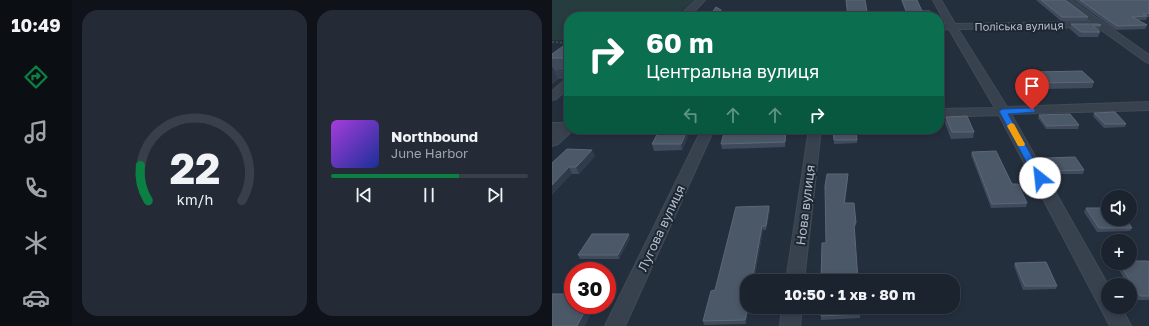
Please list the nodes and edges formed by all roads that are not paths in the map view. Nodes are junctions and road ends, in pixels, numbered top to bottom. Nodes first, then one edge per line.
1 (701, 0) edge
2 (937, 0) edge
3 (1066, 0) edge
4 (689, 12) edge
5 (944, 12) edge
6 (944, 13) edge
7 (1100, 24) junction
8 (944, 27) edge
9 (952, 27) junction
10 (1149, 60) edge
11 (552, 74) edge
12 (564, 75) edge
13 (564, 86) edge
14 (552, 97) edge
15 (1149, 106) edge
16 (1003, 111) junction
17 (944, 113) edge
18 (564, 127) edge
19 (706, 134) edge
20 (814, 134) edge
21 (552, 141) edge
22 (797, 274) edge
23 (1101, 290) edge
24 (791, 314) edge
25 (1114, 314) edge
26 (615, 326) edge
27 (790, 326) edge
28 (1120, 326) edge

1 - 4 street
2 - 5 street
3 - 7 street
6 - 9 street
7 - 9 street, Поліська вулиця
7 - 10 street
8 - 9 street, Поліська вулиця
9 - 16 street
11 - 12 street
13 - 14 street
15 - 16 street
16 - 17 street
16 - 23 street
18 - 21 street
19 - 26 street, Лугова вулиця
20 - 22 street, Нова вулиця
24 - 27 street
25 - 28 street

